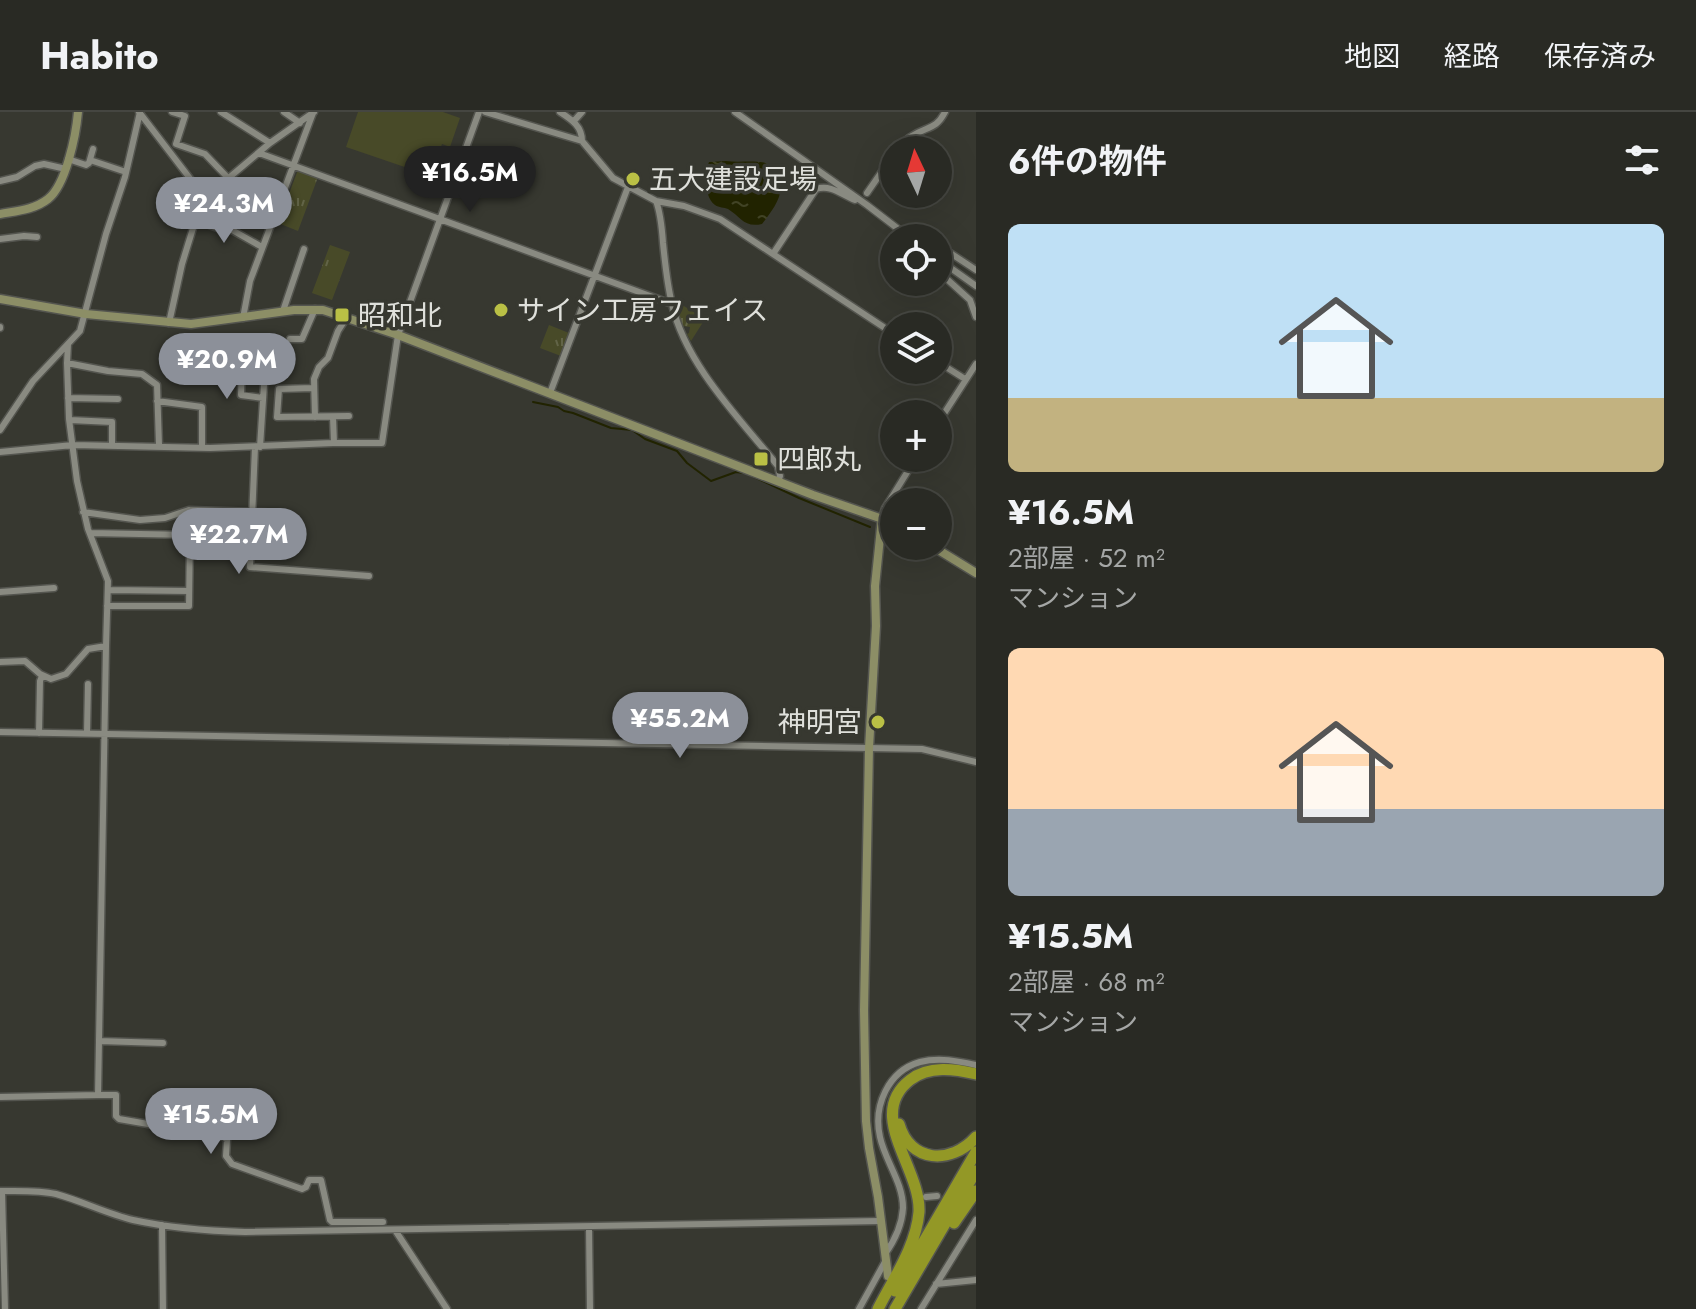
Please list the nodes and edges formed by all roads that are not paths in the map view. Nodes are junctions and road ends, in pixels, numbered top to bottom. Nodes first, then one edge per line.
1 (78, 112) edge
2 (172, 112) edge
3 (221, 112) edge
4 (284, 112) edge
5 (313, 112) edge
6 (479, 112) edge
7 (485, 112) edge
8 (560, 112) edge
9 (582, 112) edge
10 (735, 112) edge
11 (945, 112) edge
12 (140, 113) edge
13 (574, 121) junction
14 (300, 123) junction
15 (911, 136) edge
16 (582, 141) junction
17 (270, 143) junction
18 (93, 149) dead end
19 (259, 153) junction
20 (90, 160) junction
21 (67, 164) junction
22 (293, 165) junction
23 (126, 172) junction
24 (880, 175) edge
25 (229, 179) junction
26 (0, 181) edge
27 (628, 187) junction
28 (867, 193) dead end
29 (205, 198) junction
30 (656, 201) junction
31 (862, 201) junction
32 (0, 214) edge
33 (439, 218) junction
34 (196, 220) junction
35 (891, 224) edge
36 (37, 237) dead end
37 (0, 239) edge
38 (262, 247) junction
39 (304, 249) dead end
40 (773, 254) junction
41 (952, 254) edge
42 (952, 269) edge
43 (976, 270) edge
44 (593, 276) junction
45 (952, 283) edge
46 (976, 286) edge
47 (0, 299) edge
48 (672, 304) junction
49 (315, 309) junction
50 (283, 311) junction
51 (86, 314) junction
52 (347, 317) junction
53 (976, 317) edge
54 (243, 318) junction
55 (169, 323) junction
56 (880, 325) edge
57 (398, 335) junction
58 (290, 339) dead end
59 (68, 344) junction
60 (67, 363) junction
61 (976, 364) edge
62 (242, 365) dead end
63 (265, 369) dead end
64 (952, 371) edge
65 (965, 379) junction
66 (313, 388) junction
67 (550, 393) junction
68 (68, 398) junction
69 (263, 398) junction
70 (118, 399) dead end
71 (952, 400) edge
72 (157, 401) junction
73 (0, 409) edge
74 (10, 415) junction
75 (349, 416) dead end
76 (315, 417) junction
77 (333, 417) junction
78 (70, 420) junction
79 (0, 430) edge
80 (334, 443) junction
81 (73, 445) junction
82 (159, 445) junction
83 (112, 446) junction
84 (202, 447) junction
85 (258, 447) junction
86 (0, 452) edge
87 (778, 482) junction
88 (189, 510) junction
89 (253, 511) junction
90 (83, 512) junction
91 (284, 513) dead end
92 (880, 517) edge
93 (252, 526) junction
94 (284, 529) dead end
95 (90, 533) junction
96 (190, 535) junction
97 (880, 537) edge
98 (952, 558) edge
99 (976, 573) edge
100 (369, 576) dead end
101 (54, 588) dead end
102 (109, 590) junction
103 (189, 591) junction
104 (0, 592) edge
105 (107, 606) junction
106 (106, 646) junction
107 (0, 662) edge
108 (42, 676) junction
109 (88, 684) dead end
110 (0, 732) edge
111 (39, 733) junction
112 (87, 733) junction
113 (104, 734) junction
114 (869, 748) junction
115 (976, 762) edge
116 (99, 1041) junction
117 (163, 1043) dead end
118 (976, 1065) edge
119 (976, 1077) edge
120 (98, 1095) junction
121 (0, 1097) edge
122 (976, 1137) edge
123 (976, 1152) edge
124 (976, 1171) edge
125 (1, 1191) edge
126 (976, 1191) edge
127 (937, 1196) dead end
128 (926, 1197) dead end
129 (910, 1199) dead end
130 (902, 1200) junction
131 (976, 1220) edge
132 (881, 1221) junction
133 (383, 1222) dead end
134 (162, 1225) junction
135 (589, 1227) junction
136 (395, 1230) junction
137 (886, 1257) junction
138 (888, 1276) dead end
139 (976, 1280) edge
140 (936, 1284) junction
141 (5, 1309) edge
142 (163, 1309) edge
143 (447, 1309) edge
144 (590, 1309) edge
145 (859, 1309) edge
146 (878, 1309) edge
147 (885, 1309) edge
148 (897, 1309) edge
149 (921, 1309) edge

1 - 21 street
2 - 25 street
3 - 17 street
4 - 14 street
5 - 14 street
5 - 22 street
6 - 33 street
7 - 16 street
8 - 13 street
9 - 13 street
10 - 31 street
11 - 15 street
12 - 23 street
12 - 29 street
13 - 16 street
14 - 17 street
16 - 27 street
17 - 19 street
18 - 20 street
19 - 22 street
19 - 25 street
20 - 21 street
20 - 23 street
21 - 26 street
21 - 32 street
22 - 33 street
22 - 38 street
23 - 51 street
24 - 28 street
25 - 29 street
27 - 30 street
27 - 44 street
29 - 34 street
30 - 40 street
30 - 48 street
31 - 35 street
31 - 40 street
33 - 44 street
33 - 57 street
34 - 38 street
34 - 55 street
36 - 37 street
38 - 54 street
39 - 50 street
40 - 56 street
41 - 43 street
42 - 46 street
44 - 48 street
44 - 67 street
45 - 53 street
47 - 51 street
48 - 87 street
49 - 50 street
49 - 52 street
49 - 58 street
50 - 54 street
51 - 55 street
51 - 59 street
52 - 57 street
52 - 66 street
54 - 55 street
57 - 67 street
57 - 80 street
59 - 60 street
59 - 74 street
60 - 68 street
60 - 72 street
61 - 65 street
62 - 69 street
63 - 69 street
64 - 65 street
65 - 71 street
66 - 76 street
66 - 76 street
67 - 87 street
68 - 70 street
68 - 78 street
69 - 85 street
72 - 82 street
72 - 84 street
73 - 74 street
74 - 79 street
75 - 77 street
76 - 77 street
77 - 80 street
78 - 81 street
78 - 83 street
80 - 85 street
81 - 83 street
81 - 86 street
81 - 90 street
82 - 83 street
82 - 84 street
84 - 85 street
85 - 89 street
87 - 92 street
88 - 89 street
88 - 90 street
88 - 96 street
89 - 91 street
89 - 93 street
90 - 95 street
93 - 94 street
93 - 100 street
95 - 96 street
95 - 102 street
96 - 103 street
97 - 114 street
98 - 99 street
101 - 104 street
102 - 103 street
102 - 105 street
103 - 105 street
105 - 106 street
106 - 108 street
106 - 113 street
107 - 108 street
108 - 111 street
109 - 112 street
110 - 111 street
111 - 112 street
112 - 113 street
113 - 114 street
113 - 116 street
114 - 115 street
114 - 132 street
116 - 117 street
116 - 120 street
118 - 130 street
119 - 122 highway
119 - 146 highway
120 - 121 street
120 - 133 street
123 - 147 highway
124 - 148 highway
125 - 134 street
125 - 141 street
126 - 148 highway
127 - 128 street
129 - 130 street
130 - 137 street
131 - 140 street
132 - 135 street
132 - 137 street
134 - 136 street
134 - 142 street
135 - 136 street
135 - 144 street
136 - 143 street
137 - 138 street
137 - 145 street
139 - 140 street
140 - 149 street

